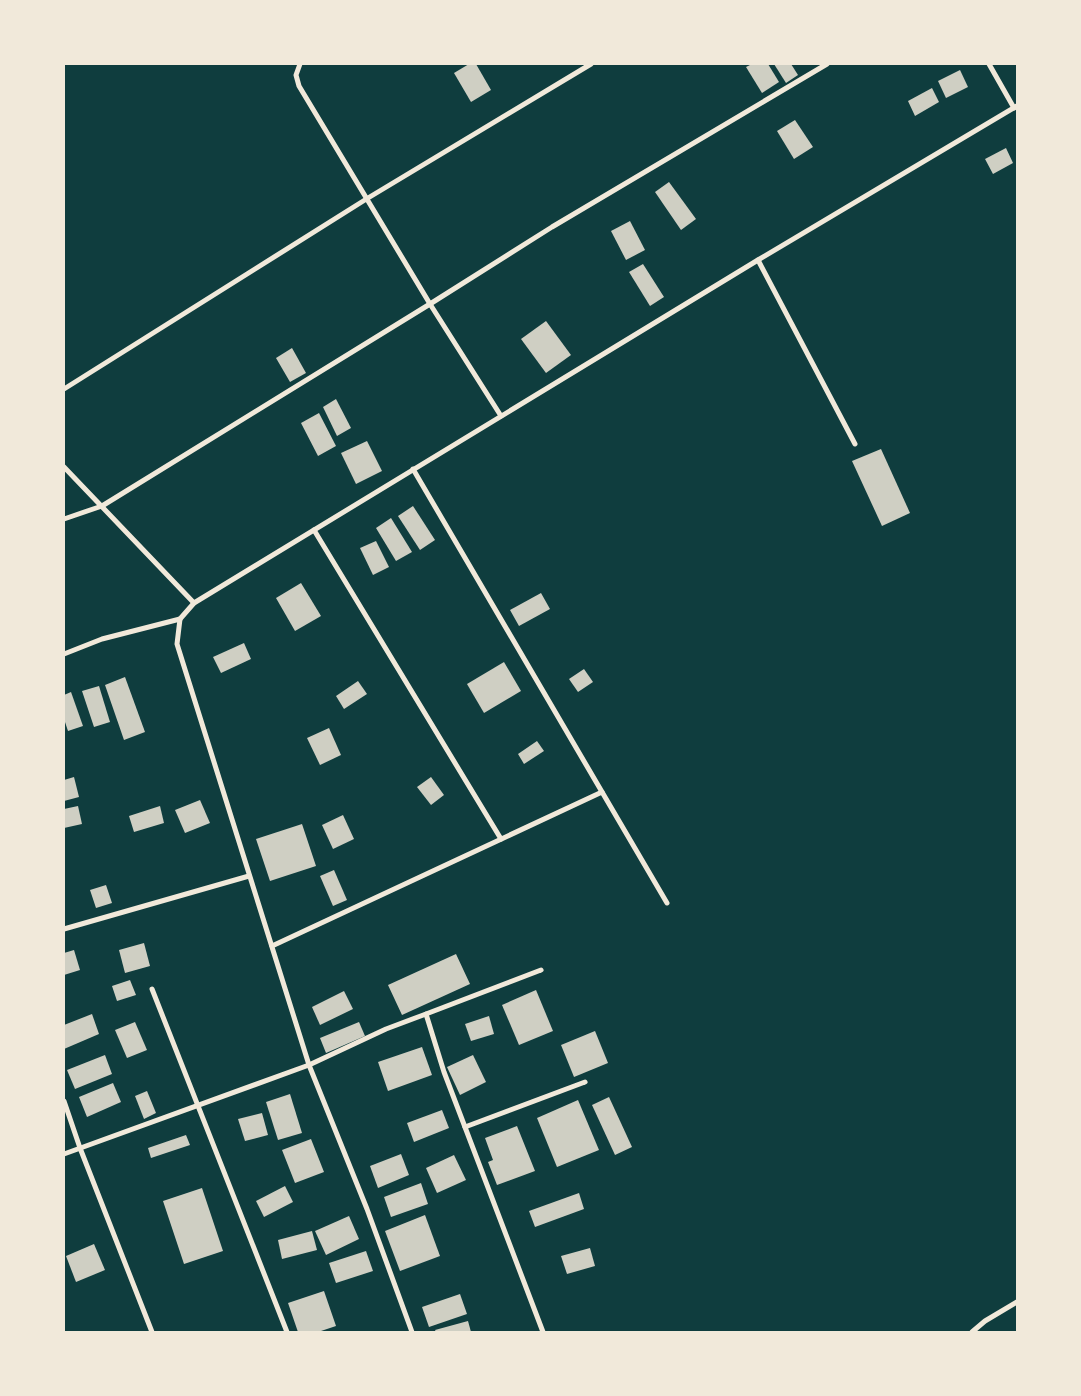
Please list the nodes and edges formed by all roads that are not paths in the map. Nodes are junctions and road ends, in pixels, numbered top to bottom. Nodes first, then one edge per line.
1 (300, 64) edge
2 (591, 64) edge
3 (827, 64) edge
4 (989, 64) edge
5 (1016, 107) edge
6 (368, 198) junction
7 (758, 260) junction
8 (430, 304) junction
9 (64, 390) edge
10 (501, 416) junction
11 (855, 444) dead end
12 (64, 467) edge
13 (413, 469) junction
14 (102, 506) junction
15 (64, 519) edge
16 (314, 530) junction
17 (194, 603) junction
18 (180, 619) junction
19 (64, 654) edge
20 (602, 792) junction
21 (501, 839) junction
22 (250, 876) junction
23 (667, 903) dead end
24 (64, 930) edge
25 (272, 946) junction
26 (541, 970) dead end
27 (152, 989) dead end
28 (426, 1014) junction
29 (309, 1065) junction
30 (585, 1082) dead end
31 (64, 1101) edge
32 (198, 1104) junction
33 (465, 1127) junction
34 (80, 1148) junction
35 (64, 1154) edge
36 (1017, 1302) edge
37 (152, 1332) edge
38 (287, 1332) edge
39 (412, 1332) edge
40 (543, 1332) edge
41 (972, 1332) edge

1 - 6 street
2 - 6 street
3 - 8 street
4 - 5 street
5 - 7 street
6 - 8 street
6 - 9 street
7 - 10 street
7 - 11 street
8 - 10 street
8 - 14 street
10 - 13 street
12 - 14 street
13 - 16 street
13 - 20 street
14 - 15 street
14 - 17 street
16 - 17 street
16 - 21 street
17 - 18 street
18 - 19 street
18 - 22 street
20 - 21 street
20 - 23 street
21 - 25 street
22 - 24 street
22 - 25 street
25 - 29 street
26 - 28 street
27 - 32 street
28 - 29 street
28 - 33 street
29 - 32 street
29 - 39 street
30 - 33 street
31 - 34 street
32 - 34 street
32 - 38 street
33 - 40 street
34 - 35 street
34 - 37 street
36 - 41 street

